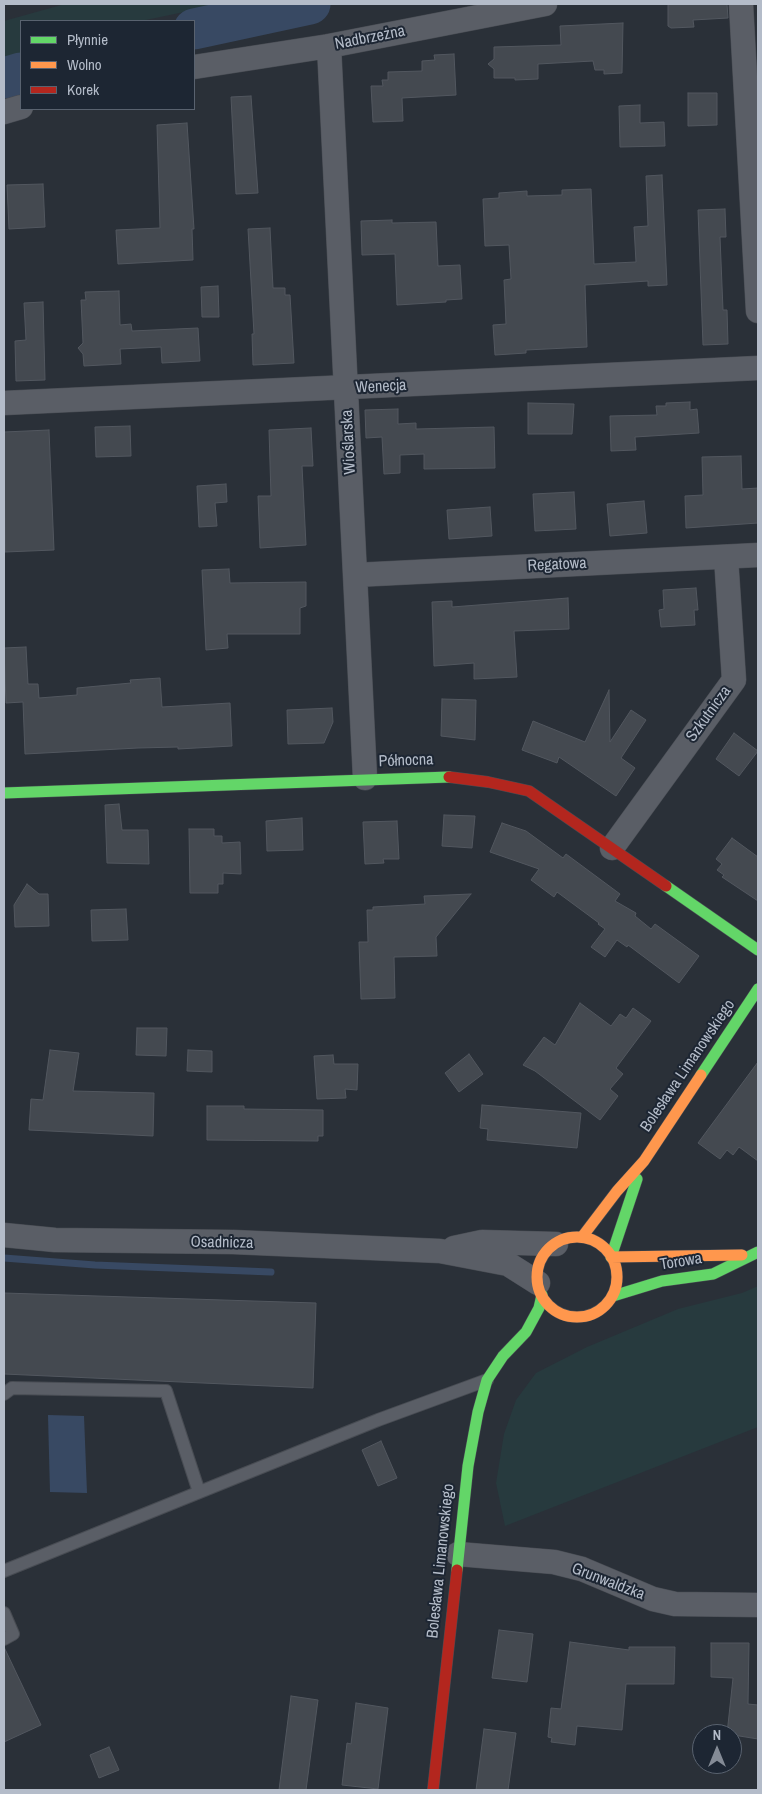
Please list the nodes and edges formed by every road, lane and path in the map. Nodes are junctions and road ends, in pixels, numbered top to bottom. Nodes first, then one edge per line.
1 (545, 4) edge
2 (741, 4) edge
3 (329, 46) junction
4 (195, 67) edge
5 (20, 107) edge
6 (4, 112) edge
7 (753, 132) edge
8 (758, 311) edge
9 (758, 368) edge
10 (347, 388) junction
11 (4, 403) edge
12 (758, 555) edge
13 (726, 558) junction
14 (355, 575) junction
15 (365, 778) junction
16 (4, 793) edge
17 (612, 848) junction
18 (758, 950) edge
19 (758, 989) edge
20 (644, 1161) junction
21 (4, 1235) edge
22 (582, 1238) junction
23 (556, 1244) junction
24 (440, 1251) junction
25 (755, 1254) edge
26 (611, 1257) junction
27 (540, 1289) junction
28 (613, 1296) junction
29 (583, 1317) junction
30 (562, 1326) dead end
31 (539, 1335) dead end
32 (513, 1346) junction
33 (488, 1380) junction
34 (4, 1394) edge
35 (199, 1492) junction
36 (458, 1554) junction
37 (4, 1570) edge
38 (758, 1605) edge
39 (4, 1613) edge
40 (4, 1639) edge
41 (433, 1790) edge

1 - 3 street, Nadbrzeżna
2 - 7 street
3 - 4 street, Nadbrzeżna
3 - 10 street, Wioślarska
5 - 6 street
7 - 8 street
9 - 10 street, Wenecja
10 - 11 street, Wenecja
10 - 14 street, Wioślarska
12 - 13 street, Regatowa
13 - 14 street, Regatowa
13 - 17 street, Szkutnicza
14 - 15 street, Wioślarska
15 - 16 street, Północna
15 - 17 street, Północna
17 - 18 street, Północna
19 - 20 street, Bolesława Limanowskiego
20 - 22 street, Bolesława Limanowskiego
20 - 26 street, Bolesława Limanowskiego
21 - 24 street, Osadnicza
22 - 23 street
22 - 26 street
23 - 24 street, Osadnicza
23 - 27 street
24 - 27 street, Osadnicza
25 - 26 street, Torowa
25 - 28 street, Torowa
26 - 28 street
27 - 29 street
27 - 32 street, Bolesława Limanowskiego
28 - 29 street
29 - 30 street
31 - 32 street, Bolesława Limanowskiego
32 - 33 street, Bolesława Limanowskiego
33 - 35 lane
33 - 36 street, Bolesława Limanowskiego
34 - 35 lane
35 - 37 lane
36 - 38 street, Grunwaldzka
36 - 41 street, Bolesława Limanowskiego
39 - 40 lane

